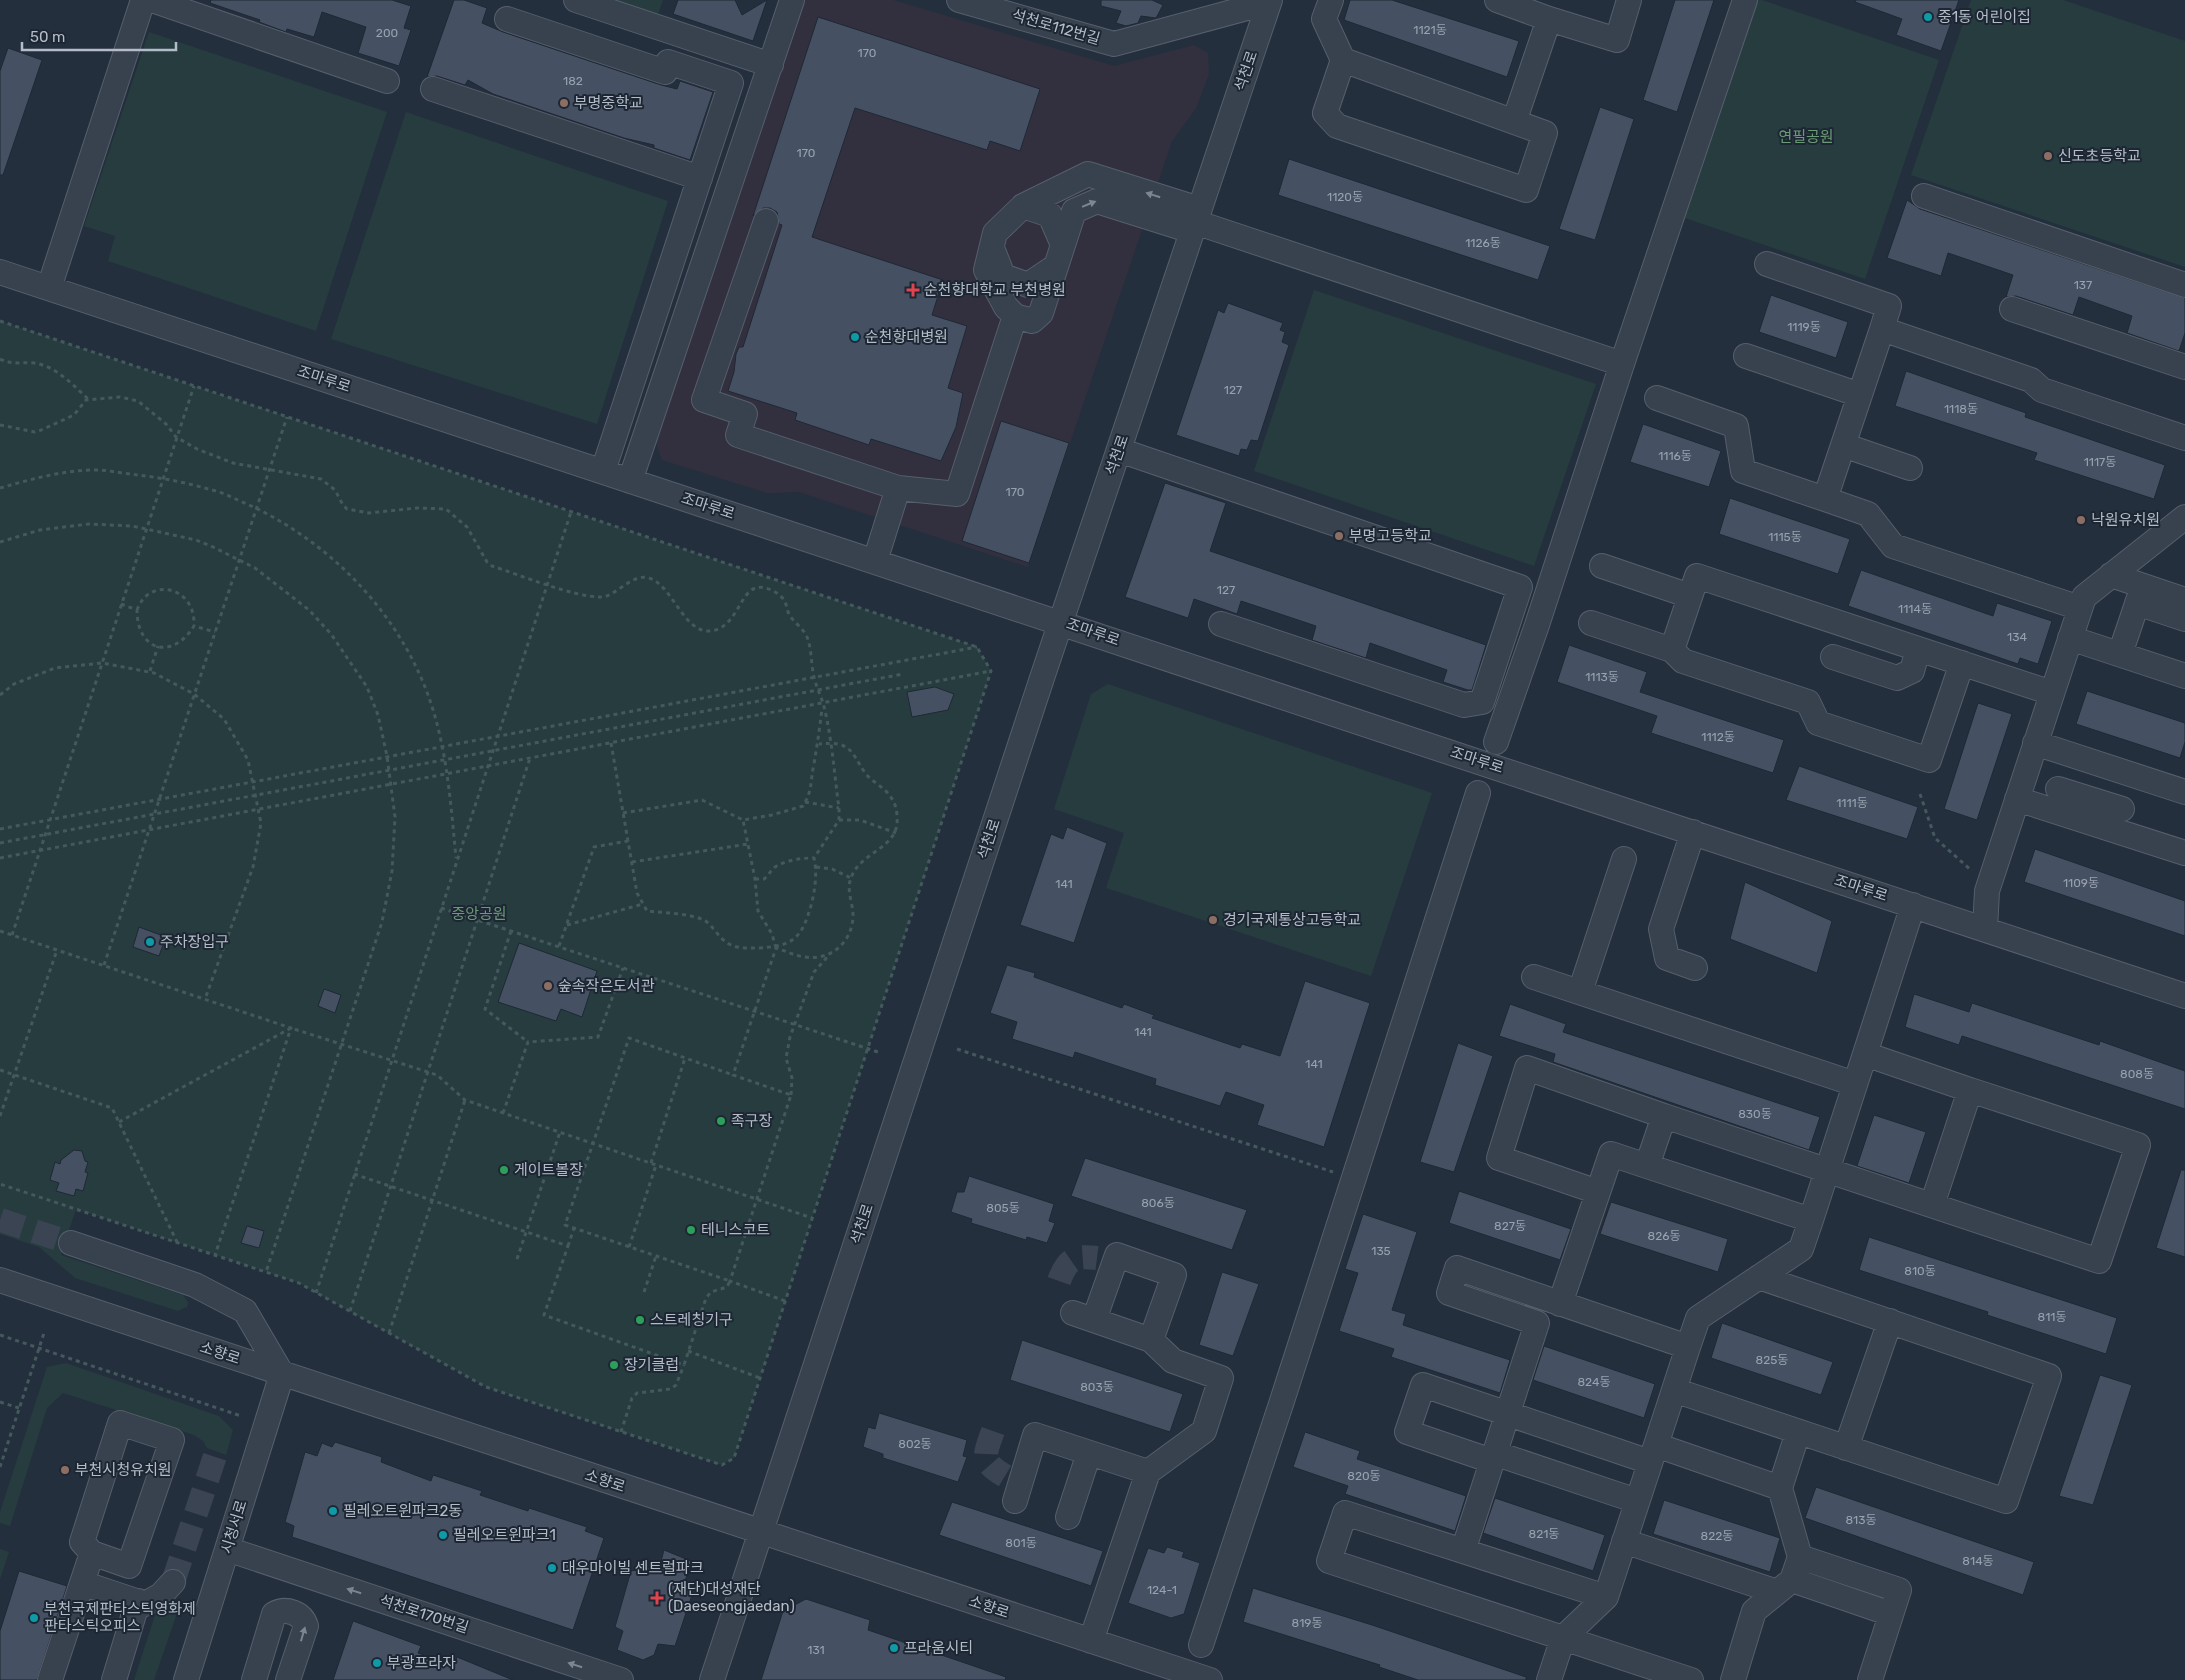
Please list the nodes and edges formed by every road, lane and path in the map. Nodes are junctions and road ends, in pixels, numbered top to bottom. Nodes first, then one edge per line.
1 (143, 0) edge
2 (152, 0) edge
3 (576, 0) edge
4 (792, 0) edge
5 (959, 0) edge
6 (1331, 0) edge
7 (1497, 0) edge
8 (1630, 0) edge
9 (1745, 0) edge
10 (1269, 1) edge
11 (990, 4) edge
12 (507, 19) dead end
13 (1549, 19) junction
14 (1343, 60) junction
15 (770, 65) junction
16 (387, 81) dead end
17 (433, 89) dead end
18 (1514, 122) junction
19 (700, 178) junction
20 (1924, 196) dead end
21 (1023, 206) junction
22 (766, 221) dead end
23 (1196, 221) junction
24 (992, 247) junction
25 (1059, 255) junction
26 (1767, 264) dead end
27 (0, 272) edge
28 (2185, 285) edge
29 (49, 288) junction
30 (2012, 309) dead end
31 (1015, 316) junction
32 (0, 322) edge
33 (1882, 328) junction
34 (1746, 356) dead end
35 (0, 358) edge
36 (1622, 364) junction
37 (2185, 367) edge
38 (194, 386) junction
39 (1860, 395) junction
40 (1657, 398) dead end
41 (88, 400) junction
42 (287, 417) junction
43 (0, 426) edge
44 (176, 437) junction
45 (2185, 438) edge
46 (1843, 445) junction
47 (1119, 450) junction
48 (1910, 468) dead end
49 (269, 471) junction
50 (603, 471) junction
51 (163, 478) junction
52 (630, 481) junction
53 (0, 488) edge
54 (898, 488) junction
55 (1825, 499) junction
56 (256, 508) junction
57 (570, 512) junction
58 (2185, 517) edge
59 (146, 529) junction
60 (0, 542) edge
61 (238, 561) junction
62 (875, 561) junction
63 (1602, 566) dead end
64 (2111, 575) junction
65 (547, 584) junction
66 (2140, 594) junction
67 (1690, 596) junction
68 (2185, 600) edge
69 (121, 604) junction
70 (2080, 608) junction
71 (137, 610) junction
72 (2185, 619) edge
73 (1061, 622) junction
74 (1592, 623) dead end
75 (1221, 624) dead end
76 (194, 626) junction
77 (215, 632) junction
78 (2070, 638) junction
79 (158, 646) junction
80 (977, 647) junction
81 (1918, 649) junction
82 (1672, 650) junction
83 (2120, 654) junction
84 (1833, 656) dead end
85 (102, 663) junction
86 (1962, 663) junction
87 (991, 671) junction
88 (150, 672) junction
89 (903, 674) dead end
90 (814, 676) junction
91 (2185, 676) edge
92 (818, 690) junction
93 (2052, 693) junction
94 (194, 694) junction
95 (0, 695) edge
96 (823, 703) junction
97 (497, 736) junction
98 (1496, 742) dead end
99 (611, 743) junction
100 (829, 743) junction
101 (2035, 743) junction
102 (819, 744) junction
103 (442, 746) junction
104 (492, 751) junction
105 (2069, 754) junction
106 (387, 756) junction
107 (530, 758) junction
108 (445, 759) junction
109 (488, 766) junction
110 (389, 770) junction
111 (448, 773) junction
112 (253, 782) junction
113 (391, 784) junction
114 (2185, 792) edge
115 (1478, 793) dead end
116 (255, 794) junction
117 (1920, 794) dead end
118 (158, 799) junction
119 (2017, 799) junction
120 (2054, 799) junction
121 (806, 802) junction
122 (839, 808) junction
123 (258, 809) junction
124 (2122, 810) dead end
125 (623, 813) junction
126 (153, 814) junction
127 (51, 820) junction
128 (743, 820) junction
129 (839, 820) junction
130 (0, 829) edge
131 (148, 830) junction
132 (1693, 832) junction
133 (896, 833) junction
134 (46, 834) junction
135 (628, 841) junction
136 (0, 843) edge
137 (748, 844) junction
138 (40, 850) junction
139 (2185, 853) edge
140 (0, 858) edge
141 (814, 858) junction
142 (1624, 859) dead end
143 (457, 861) junction
144 (632, 862) junction
145 (816, 867) junction
146 (1973, 872) dead end
147 (850, 878) junction
148 (755, 879) junction
149 (643, 904) junction
150 (1913, 905) junction
151 (441, 908) junction
152 (478, 919) junction
153 (567, 925) junction
154 (1985, 929) junction
155 (0, 931) edge
156 (511, 931) junction
157 (12, 934) junction
158 (559, 946) junction
159 (776, 948) junction
160 (57, 950) junction
161 (829, 955) junction
162 (104, 965) junction
163 (623, 968) junction
164 (1694, 968) dead end
165 (1534, 977) dead end
166 (1580, 992) junction
167 (2185, 996) edge
168 (205, 999) junction
169 (755, 1011) junction
170 (794, 1024) junction
171 (291, 1028) junction
172 (528, 1042) junction
173 (342, 1043) junction
174 (868, 1049) junction
175 (957, 1049) dead end
176 (881, 1053) dead end
177 (1865, 1054) junction
178 (685, 1058) junction
179 (392, 1060) junction
180 (0, 1070) edge
181 (428, 1072) junction
182 (733, 1074) junction
183 (14, 1075) junction
184 (1855, 1084) junction
185 (1970, 1090) junction
186 (791, 1095) junction
187 (465, 1100) junction
188 (503, 1113) junction
189 (0, 1116) edge
190 (1664, 1116) junction
191 (119, 1122) junction
192 (560, 1132) junction
193 (593, 1143) junction
194 (651, 1163) junction
195 (656, 1165) junction
196 (1647, 1166) junction
197 (1827, 1170) junction
198 (354, 1174) junction
199 (1353, 1179) junction
200 (0, 1184) edge
201 (390, 1187) junction
202 (1598, 1192) junction
203 (757, 1199) junction
204 (433, 1201) junction
205 (1932, 1205) junction
206 (812, 1218) junction
207 (1811, 1220) junction
208 (574, 1228) junction
209 (526, 1232) junction
210 (71, 1243) tunnel mouth
211 (177, 1243) junction
212 (568, 1246) junction
213 (629, 1247) junction
214 (216, 1255) junction
215 (656, 1256) junction
216 (517, 1259) dead end
217 (266, 1272) junction
218 (1759, 1277) junction
219 (0, 1280) edge
220 (730, 1281) junction
221 (316, 1292) junction
222 (644, 1292) dead end
223 (785, 1301) junction
224 (1552, 1301) junction
225 (350, 1311) junction
226 (1890, 1321) junction
227 (1537, 1323) junction
228 (44, 1333) dead end
229 (389, 1333) junction
230 (0, 1336) edge
231 (1151, 1340) junction
232 (1688, 1347) junction
233 (39, 1348) junction
234 (688, 1351) junction
235 (684, 1364) junction
236 (282, 1374) junction
237 (760, 1378) junction
238 (1674, 1390) junction
239 (0, 1402) edge
240 (19, 1408) junction
241 (1508, 1414) junction
242 (241, 1416) dead end
243 (622, 1432) junction
244 (1798, 1432) junction
245 (1846, 1448) junction
246 (1089, 1453) junction
247 (1653, 1454) junction
248 (1493, 1457) junction
249 (0, 1467) edge
250 (1148, 1472) junction
251 (1013, 1486) dead end
252 (1780, 1488) junction
253 (1637, 1501) junction
254 (1068, 1517) dead end
255 (760, 1532) junction
256 (1624, 1541) junction
257 (227, 1549) junction
258 (1463, 1551) junction
259 (92, 1554) junction
260 (1800, 1557) junction
261 (173, 1582) tunnel mouth
262 (82, 1583) junction
263 (1785, 1586) junction
264 (1606, 1597) junction
265 (138, 1601) junction
266 (1891, 1614) junction
267 (1563, 1638) junction
268 (1091, 1641) junction
269 (1200, 1645) dead end
270 (50, 1680) edge
271 (114, 1680) edge
272 (186, 1680) edge
273 (254, 1680) edge
274 (288, 1680) edge
275 (621, 1680) edge
276 (712, 1680) edge
277 (1210, 1680) edge
278 (1549, 1680) edge
279 (1692, 1680) edge
280 (1733, 1680) edge
281 (1870, 1680) edge

1 - 29 street
2 - 16 street
3 - 15 street
4 - 15 street
5 - 11 street, 석천로112번길
6 - 14 street
7 - 13 street
8 - 13 street
9 - 36 street
10 - 11 street, 석천로112번길
10 - 23 street, 석천로
12 - 19 street
13 - 18 street
14 - 18 street
14 - 18 street
15 - 52 street
17 - 19 street
19 - 50 street
20 - 28 street
23 -> 21 street
21 - 24 street
21 - 25 street
22 - 54 street
25 -> 23 street
23 - 36 street
23 - 47 street, 석천로
24 - 25 street
24 - 31 street
25 - 31 street
26 - 33 street
27 - 29 street, 조마루로
29 - 50 street, 조마루로
30 - 37 street
31 - 54 street
32 - 38 path
33 - 39 street
33 - 45 street
34 - 39 street
35 - 41 path
36 - 98 street
38 - 42 path
38 - 44 path
39 - 46 street
40 - 55 street
41 - 43 path
41 - 44 path
42 - 49 path
42 - 57 path
44 - 49 path
44 - 51 path
46 - 48 street
46 - 55 street
47 - 73 street, 석천로
47 - 75 street
49 - 56 path
49 - 65 path
50 - 52 street, 조마루로
51 - 53 path
51 - 56 path
51 - 59 path
52 - 62 street, 조마루로
54 - 62 street
55 - 70 street
56 - 61 path
56 - 103 path
57 - 65 path
57 - 80 path
58 - 64 street
59 - 60 path
59 - 61 path
59 - 69 path
61 - 77 path
61 - 106 path
62 - 73 street, 조마루로
63 - 67 street
64 - 66 street
64 - 70 street
65 - 90 path
65 - 97 path
66 - 68 street
66 - 72 street
66 - 83 street
67 - 81 street
67 - 82 street
69 - 71 path
69 - 85 path
70 - 78 street
71 - 76 path
71 - 79 path
73 - 132 street, 조마루로
73 - 255 street, 석천로
74 - 82 street
76 - 77 path
76 - 79 path
77 - 94 path
78 - 83 street
78 - 93 street
79 - 88 path
80 - 87 path
80 - 90 path
81 - 84 street
81 - 86 street
82 - 86 street
83 - 91 street
85 - 88 path
85 - 95 path
85 - 127 path
86 - 93 street
87 - 96 path
87 - 174 path
88 - 94 path
89 - 92 path
90 - 92 path
90 - 97 path
92 - 96 path
92 - 104 path
93 - 101 street
94 - 112 path
94 - 118 path
96 - 99 path
96 - 100 path
96 - 102 path
97 - 103 path
97 - 104 path
99 - 107 path
99 - 125 path
100 - 102 path
100 - 122 path
100 - 133 path
101 - 105 street
101 - 119 street
102 - 121 path
103 - 106 path
103 - 108 path
104 - 108 path
104 - 109 path
105 - 114 street
105 - 120 street
106 - 110 path
106 - 112 path
107 - 109 path
107 - 152 path
108 - 110 path
108 - 111 path
109 - 111 path
109 - 143 path
110 - 113 path
110 - 116 path
111 - 113 path
111 - 143 path
112 - 116 path
112 - 118 path
113 - 123 path
113 - 173 path
115 - 199 street
116 - 123 path
116 - 126 path
117 - 146 path
118 - 126 path
118 - 127 path
119 - 120 street
119 - 154 street
120 - 124 street
120 - 139 street
121 - 122 path
121 - 128 path
122 - 129 path
123 - 131 path
123 - 168 path
125 - 128 path
125 - 135 path
126 - 131 path
126 - 134 path
127 - 130 path
127 - 134 path
128 - 137 path
129 - 133 path
129 - 141 path
131 - 138 path
131 - 162 path
132 - 150 street, 조마루로
132 - 164 street
133 - 147 path
134 - 136 path
134 - 138 path
135 - 144 path
135 - 153 path
137 - 144 path
137 - 148 path
138 - 140 path
138 - 157 path
141 - 145 path
141 - 148 path
142 - 166 street
143 - 151 path
144 - 149 path
145 - 147 path
145 - 159 path
147 - 161 path
148 - 159 path
149 - 153 path
149 - 159 path
150 - 154 street, 조마루로
150 - 177 street
151 - 152 path
151 - 179 path
152 - 156 path
152 - 181 path
153 - 158 path
154 - 167 street, 조마루로
155 - 157 path
156 - 158 path
156 - 172 path
157 - 160 path
158 - 163 path
159 - 161 path
159 - 169 path
160 - 162 path
160 - 183 path
161 - 170 path
162 - 168 path
163 - 169 path
163 - 172 path
165 - 166 street
166 - 184 street
168 - 171 path
169 - 170 path
169 - 182 path
170 - 174 path
170 - 186 path
171 - 173 path
171 - 191 path
171 - 214 path
172 - 188 path
173 - 179 path
173 - 217 path
174 - 176 path
174 - 206 path
175 - 199 path
177 - 184 street
177 - 185 street
178 - 182 path
178 - 193 path
178 - 194 path
179 - 181 path
179 - 198 path
180 - 183 path
181 - 187 path
181 - 201 path
182 - 186 path
183 - 189 path
183 - 191 path
184 - 197 street
185 - 205 street
185 - 205 street
186 - 203 path
187 - 188 path
187 - 204 path
188 - 192 path
190 - 196 street
190 - 197 street
190 - 202 street
191 - 211 path
192 - 193 path
192 - 209 path
193 - 194 path
193 - 208 path
194 - 195 path
195 - 203 path
195 - 213 path
196 - 202 street
196 - 207 street
197 - 205 street
197 - 207 street
198 - 201 path
198 - 221 path
199 - 269 street
200 - 211 path
201 - 204 path
201 - 225 path
202 - 224 street
203 - 206 path
203 - 220 path
204 - 209 path
204 - 229 path
206 - 223 path
207 - 218 street
208 - 212 path
208 - 213 path
209 - 212 path
209 - 216 path
210 - 236 street
211 - 214 path
212 - 235 path
213 - 215 path
214 - 217 path
215 - 220 path
215 - 222 path
217 - 221 path
218 - 226 street
218 - 232 street
219 - 236 street, 소향로
220 - 223 path
220 - 234 path
221 - 225 path
223 - 237 path
224 - 227 street
224 - 227 street
224 - 232 street
225 - 229 path
226 - 245 street
226 - 245 street
227 - 241 street
228 - 233 path
229 - 243 path
230 - 233 path
231 - 231 street
231 - 250 street
232 - 238 street
233 - 240 path
233 - 242 path
234 - 235 path
234 - 237 path
235 - 243 path
236 - 255 street, 소향로
236 - 257 street, 시청서로
237 - 243 path
238 - 244 street
238 - 247 street
239 - 240 path
240 - 249 path
241 - 247 street
241 - 248 street
241 - 248 street
244 - 245 street
244 - 252 street
246 - 250 street
246 - 251 street
246 - 254 street
247 - 252 street
247 - 253 street
248 - 253 street
248 - 258 street
250 - 268 street
252 - 260 street
253 - 256 street
255 - 268 street, 소향로
255 - 276 street, 석천로
256 - 263 street
256 - 264 street
257 - 272 street, 시청서로
275 -> 257 street, 석천로170번길
258 - 264 street
258 - 267 street
259 - 259 street
259 - 262 street
260 - 263 street
260 - 266 street
261 - 265 street
262 - 265 street
262 - 270 street
263 - 266 street
263 - 280 street
264 - 267 street
265 - 271 street
266 - 281 street
267 - 278 street
267 - 279 street
268 - 277 street, 소향로
274 -> 273 street

